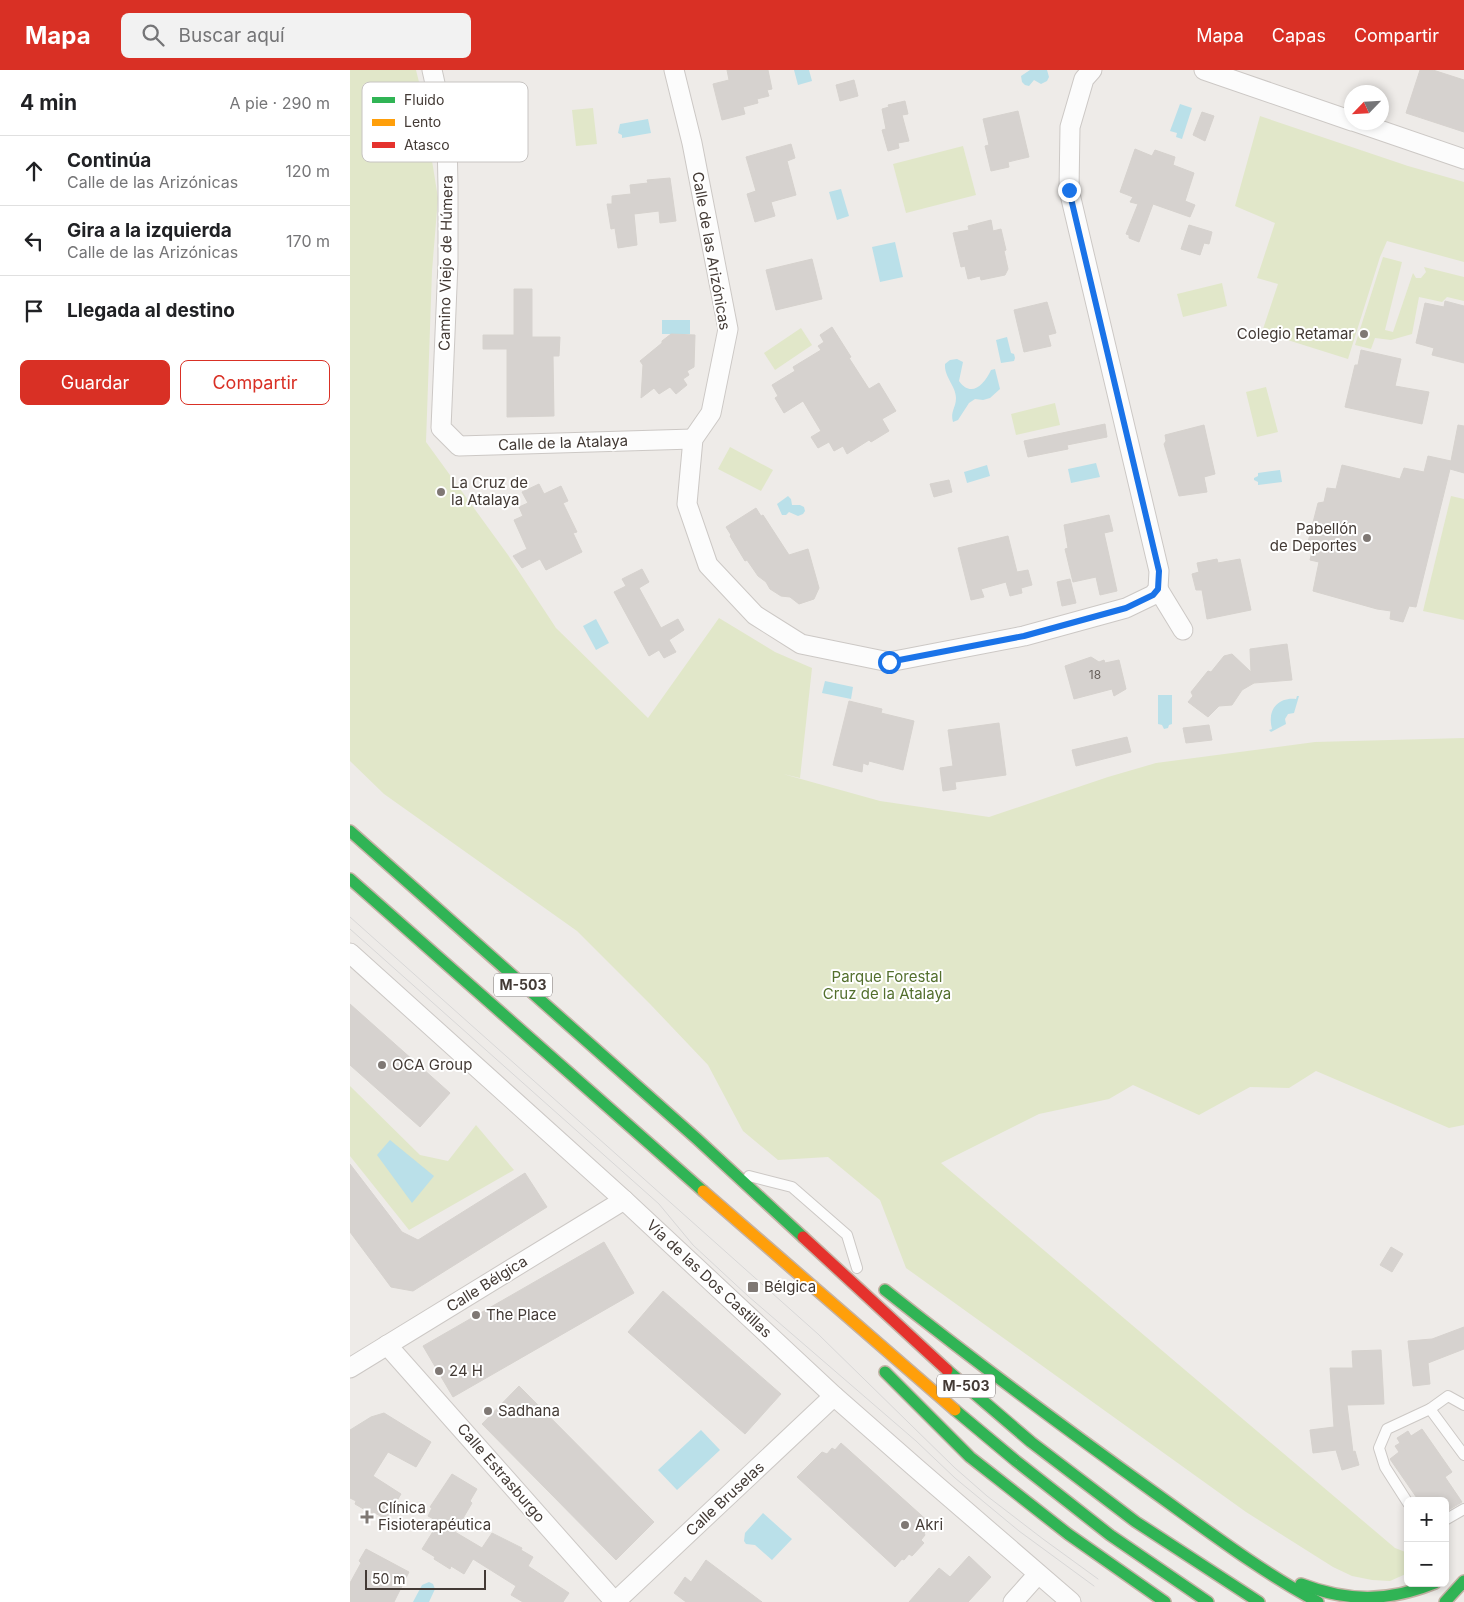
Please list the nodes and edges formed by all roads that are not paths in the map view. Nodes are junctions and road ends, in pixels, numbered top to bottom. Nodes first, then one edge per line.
1 (674, 70) edge
2 (1204, 70) edge
3 (1086, 73) edge
4 (1344, 118) edge
5 (1379, 130) edge
6 (1464, 160) edge
7 (447, 162) edge
8 (441, 428) joint
9 (693, 439) junction
10 (1158, 589) junction
11 (1183, 630) dead end
12 (350, 831) edge
13 (350, 879) edge
14 (350, 953) edge
15 (697, 1139) junction
16 (652, 1147) junction
17 (739, 1173) junction
18 (624, 1200) junction
19 (827, 1244) dead end
20 (842, 1256) dead end
21 (860, 1271) joint
22 (879, 1285) dead end
23 (809, 1298) dead end
24 (388, 1345) junction
25 (879, 1367) dead end
26 (350, 1368) edge
27 (834, 1396) junction
28 (1464, 1405) edge
29 (1430, 1409) junction
30 (1464, 1456) edge
31 (1405, 1497) edge
32 (1464, 1509) edge
33 (1449, 1518) edge
34 (1264, 1570) junction
35 (1045, 1580) junction
36 (1464, 1581) edge
37 (1424, 1587) edge
38 (615, 1602) edge
39 (1013, 1602) edge
40 (1071, 1602) edge
41 (1082, 1602) edge
42 (1165, 1602) edge
43 (1208, 1602) edge
44 (1259, 1602) edge
45 (1318, 1602) edge
46 (1445, 1602) edge

1 - 9 street, Calle de las Arizónicas
2 - 4 street
3 - 10 street
5 - 6 street
7 - 8 street, Camino Viejo de Húmera
8 - 9 street, Calle de la Atalaya
9 - 10 street, Calle de las Arizónicas
10 - 11 street
12 - 15 highway, M-503
13 - 16 highway, M-503
14 - 18 street, Vía de las Dos Castillas
15 - 17 highway, M-503
15 - 44 highway, M-503
16 - 23 highway, M-503
16 - 43 highway, M-503
17 - 19 highway, M-503
17 - 21 lane
18 - 24 street, Calle Bélgica
18 - 27 street, Vía de las Dos Castillas
20 - 21 highway
22 - 34 highway, M-503
24 - 26 street, Calle Bélgica
24 - 38 street, Calle Estrasburgo
25 - 42 highway, M-503
27 - 35 street, Vía de las Dos Castillas
27 - 38 street, Calle Bruselas
28 - 29 lane
29 - 30 lane
29 - 31 lane
32 - 33 lane
34 - 37 highway, M-503
34 - 45 highway, M-503
35 - 39 street
35 - 40 street, Vía de las Dos Castillas
35 - 41 lane
36 - 46 highway

